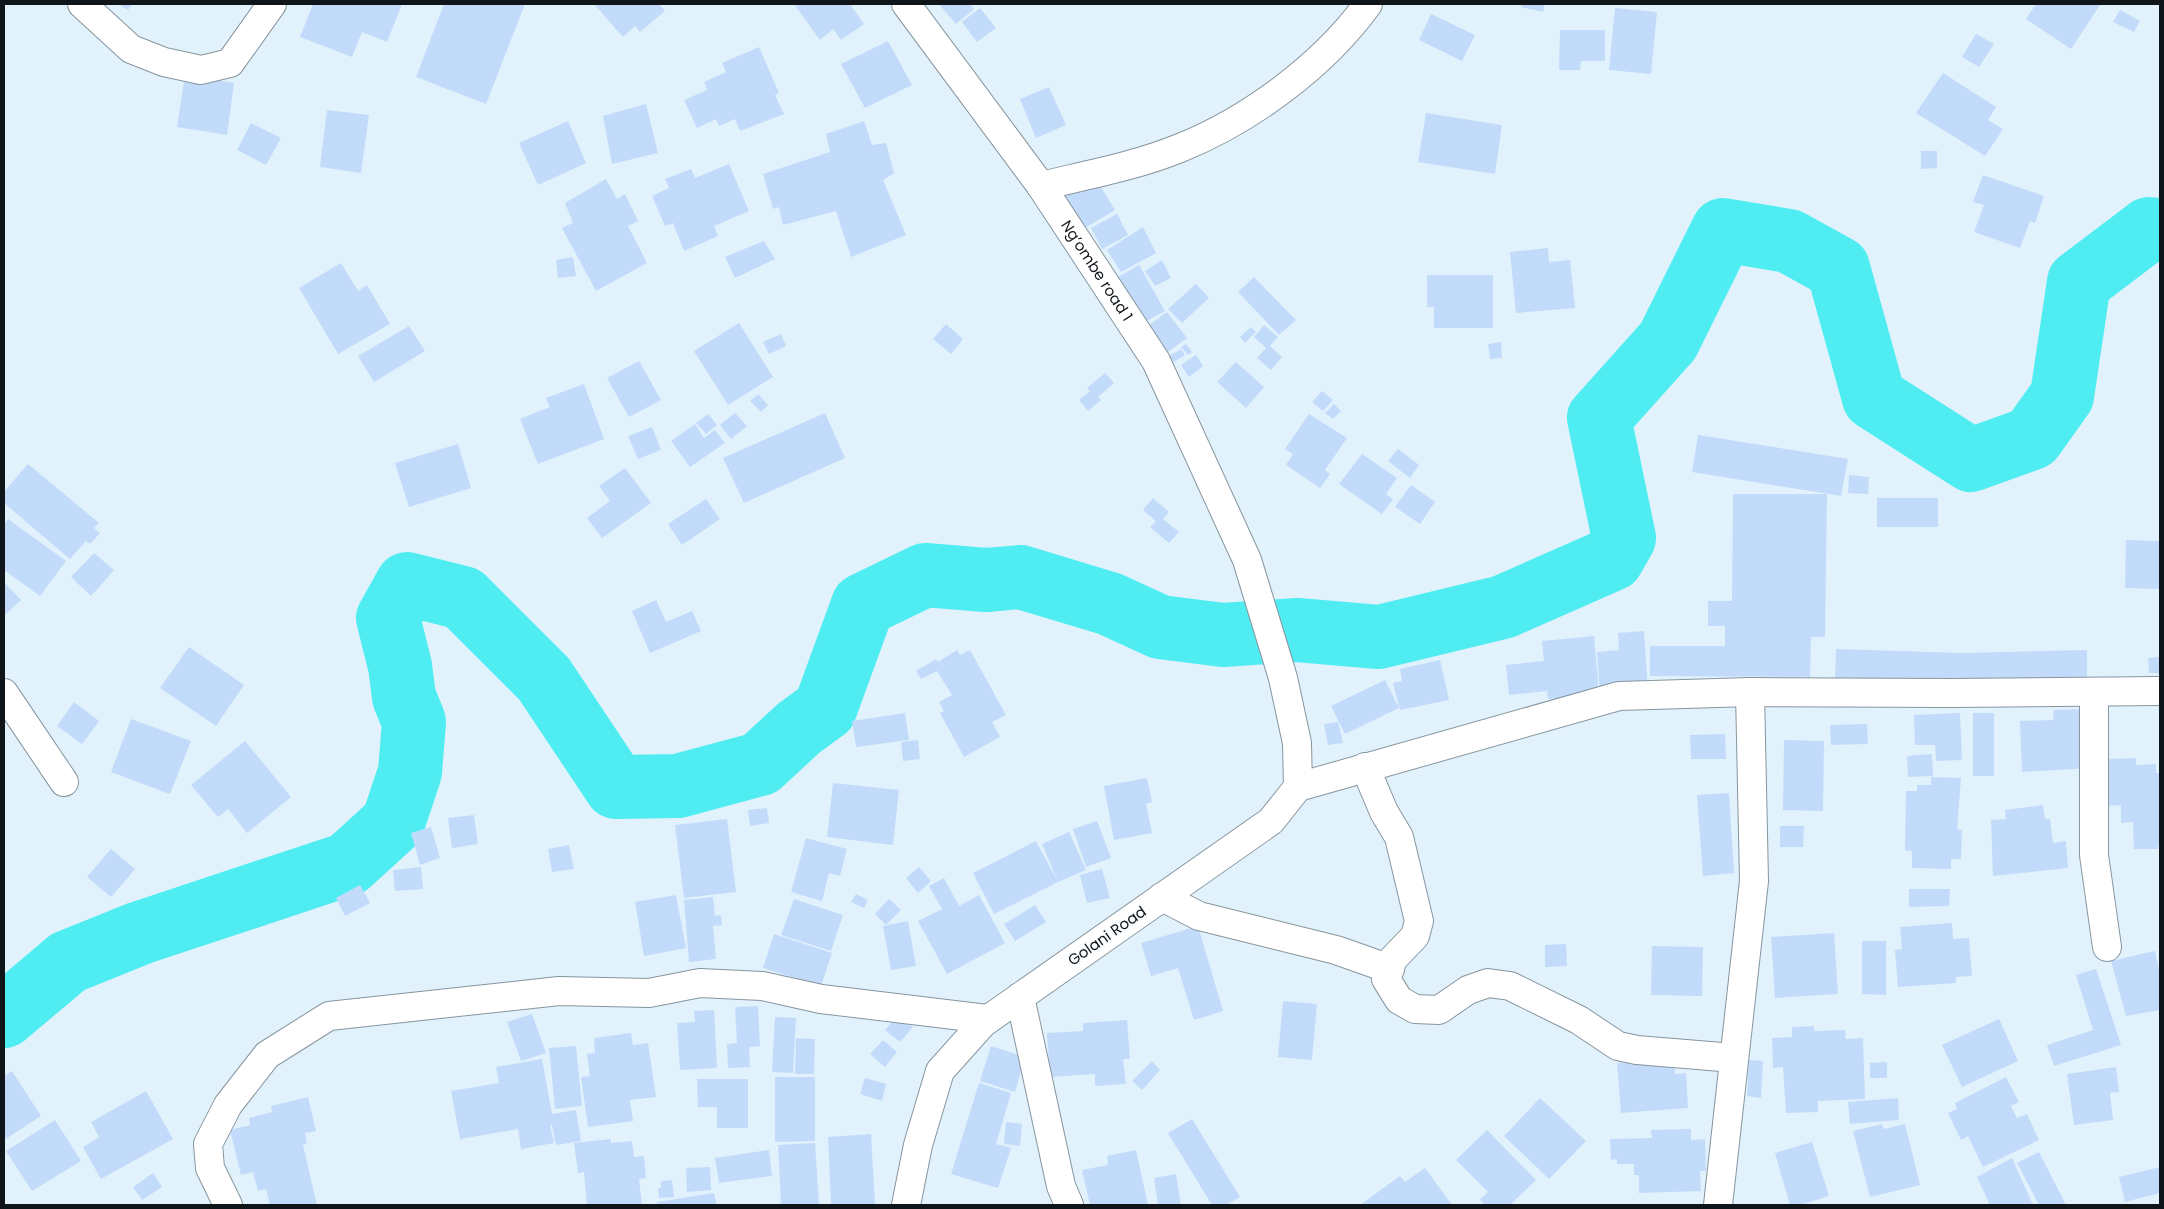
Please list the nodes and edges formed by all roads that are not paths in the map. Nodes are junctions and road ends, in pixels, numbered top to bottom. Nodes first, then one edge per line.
1 (82, 4) edge
2 (272, 4) edge
3 (906, 4) edge
4 (1368, 4) edge
5 (1041, 186) junction
6 (2160, 691) edge
7 (1750, 692) junction
8 (2094, 692) junction
9 (4, 693) edge
10 (1365, 768) junction
11 (64, 782) dead end
12 (1298, 787) junction
13 (1162, 898) junction
14 (2107, 947) dead end
15 (1390, 969) junction
16 (1020, 997) junction
17 (987, 1020) junction
18 (1734, 1058) junction
19 (228, 1205) edge
20 (906, 1205) edge
21 (1069, 1205) edge
22 (1718, 1205) edge

1 - 2 street
3 - 5 street, Ng’ombe road 1
4 - 5 street
5 - 12 street, Ng’ombe road 1
6 - 8 street
7 - 8 street
7 - 10 street
7 - 18 street
8 - 14 street
9 - 11 street
10 - 12 street
10 - 15 street
12 - 13 street, Golani Road
13 - 15 street
13 - 16 street, Golani Road
15 - 18 street
16 - 17 street, Golani Road
16 - 21 street
17 - 19 street
17 - 20 street, Golani Road
18 - 22 street

